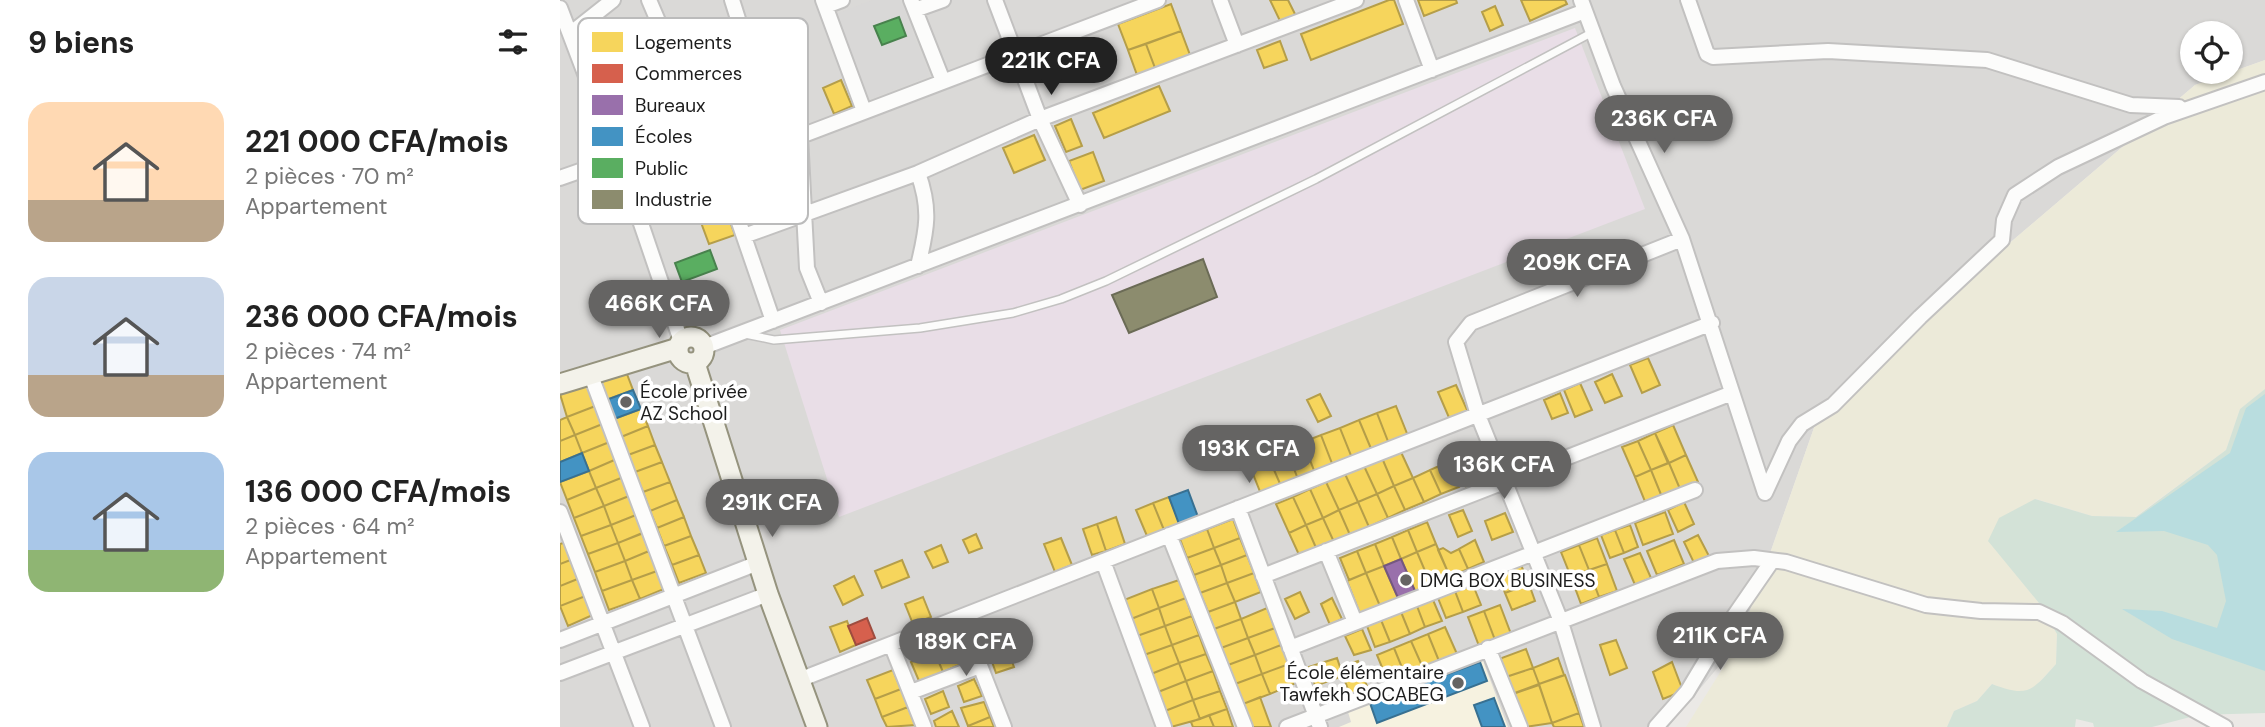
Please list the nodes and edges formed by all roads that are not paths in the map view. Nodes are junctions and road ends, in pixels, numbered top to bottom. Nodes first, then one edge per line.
1 (613, 0) edge
2 (649, 0) edge
3 (732, 0) edge
4 (842, 0) edge
5 (943, 0) edge
6 (995, 0) edge
7 (1157, 0) edge
8 (1220, 0) edge
9 (1356, 0) edge
10 (1406, 0) edge
11 (1688, 0) edge
12 (824, 3) edge
13 (913, 5) edge
14 (1583, 6) edge
15 (560, 8) edge
16 (590, 18) edge
17 (657, 18) edge
18 (738, 18) edge
19 (578, 28) edge
20 (1593, 32) junction
21 (570, 34) junction
22 (1237, 45) junction
23 (1015, 53) junction
24 (578, 55) edge
25 (1432, 70) junction
26 (943, 81) junction
27 (2265, 82) edge
28 (2191, 107) junction
29 (864, 111) junction
30 (1041, 119) junction
31 (808, 133) edge
32 (578, 172) edge
33 (918, 173) junction
34 (560, 178) edge
35 (1080, 205) junction
36 (808, 213) edge
37 (641, 224) edge
38 (740, 224) edge
39 (777, 224) edge
40 (803, 224) edge
41 (744, 236) junction
42 (1682, 239) junction
43 (918, 266) junction
44 (821, 303) junction
45 (773, 321) junction
46 (1712, 323) junction
47 (741, 334) junction
48 (679, 344) junction
49 (699, 355) junction
50 (590, 373) junction
51 (560, 384) edge
52 (1732, 393) junction
53 (1478, 415) junction
54 (1505, 482) junction
55 (1695, 490) dead end
56 (1238, 508) junction
57 (560, 512) edge
58 (1169, 535) junction
59 (1325, 551) junction
60 (1534, 553) junction
61 (1103, 561) junction
62 (1772, 561) junction
63 (758, 563) junction
64 (1263, 576) junction
65 (768, 594) junction
66 (674, 596) junction
67 (961, 617) junction
68 (1560, 619) junction
69 (1355, 622) junction
70 (603, 624) junction
71 (685, 626) junction
72 (560, 640) edge
73 (891, 644) junction
74 (1290, 648) junction
75 (1488, 648) junction
76 (614, 653) junction
77 (980, 666) junction
78 (560, 673) edge
79 (799, 680) junction
80 (911, 692) junction
81 (1318, 721) edge
82 (642, 727) edge
83 (723, 727) edge
84 (817, 727) edge
85 (924, 727) edge
86 (1004, 727) edge
87 (1164, 727) edge
88 (1245, 727) edge
89 (1287, 727) edge
90 (1520, 727) edge
91 (1593, 727) edge
92 (1657, 727) edge
93 (2225, 727) edge

1 - 16 street
2 - 17 street
3 - 18 street
4 - 12 street
5 - 13 street
6 - 23 street
7 - 23 street
8 - 22 street
9 - 22 street
10 - 25 street
11 - 28 street
12 - 29 street
13 - 26 street
14 - 20 street
14 - 25 street
15 - 21 street
19 - 21 street
20 - 42 street
20 - 47 lane
21 - 24 street
22 - 30 street
23 - 26 street
23 - 30 street
25 - 35 street
26 - 29 street
27 - 28 street
28 - 52 street
29 - 31 street
30 - 33 street
30 - 35 street
32 - 34 street
33 - 36 street
33 - 43 street
35 - 43 street
37 - 48 street
38 - 41 street
39 - 41 street
40 - 44 street
41 - 45 street
42 - 46 street
42 - 53 street
43 - 44 street
44 - 45 street
45 - 47 street
46 - 52 street
46 - 53 street
47 - 49 street
48 - 49 street
48 - 50 street
49 - 63 street
50 - 51 street
50 - 66 street
52 - 54 street
53 - 54 street
53 - 56 street
54 - 59 street
54 - 60 street
55 - 60 street
56 - 58 street
56 - 64 street
57 - 70 street
58 - 61 street
58 - 88 street
59 - 64 street
59 - 69 street
60 - 68 street
60 - 69 street
61 - 67 street
61 - 87 street
62 - 68 street
62 - 92 street
62 - 93 street
63 - 65 street
63 - 66 street
64 - 74 street
65 - 71 street
65 - 79 street
66 - 70 street
66 - 71 street
67 - 73 street
67 - 77 street
68 - 75 street
68 - 91 street
69 - 74 street
70 - 72 street
70 - 76 street
71 - 76 street
71 - 83 street
73 - 79 street
73 - 80 street
74 - 81 street
75 - 81 street
75 - 90 street
76 - 78 street
76 - 82 street
77 - 80 street
77 - 86 street
79 - 84 street
80 - 85 street
81 - 89 street

